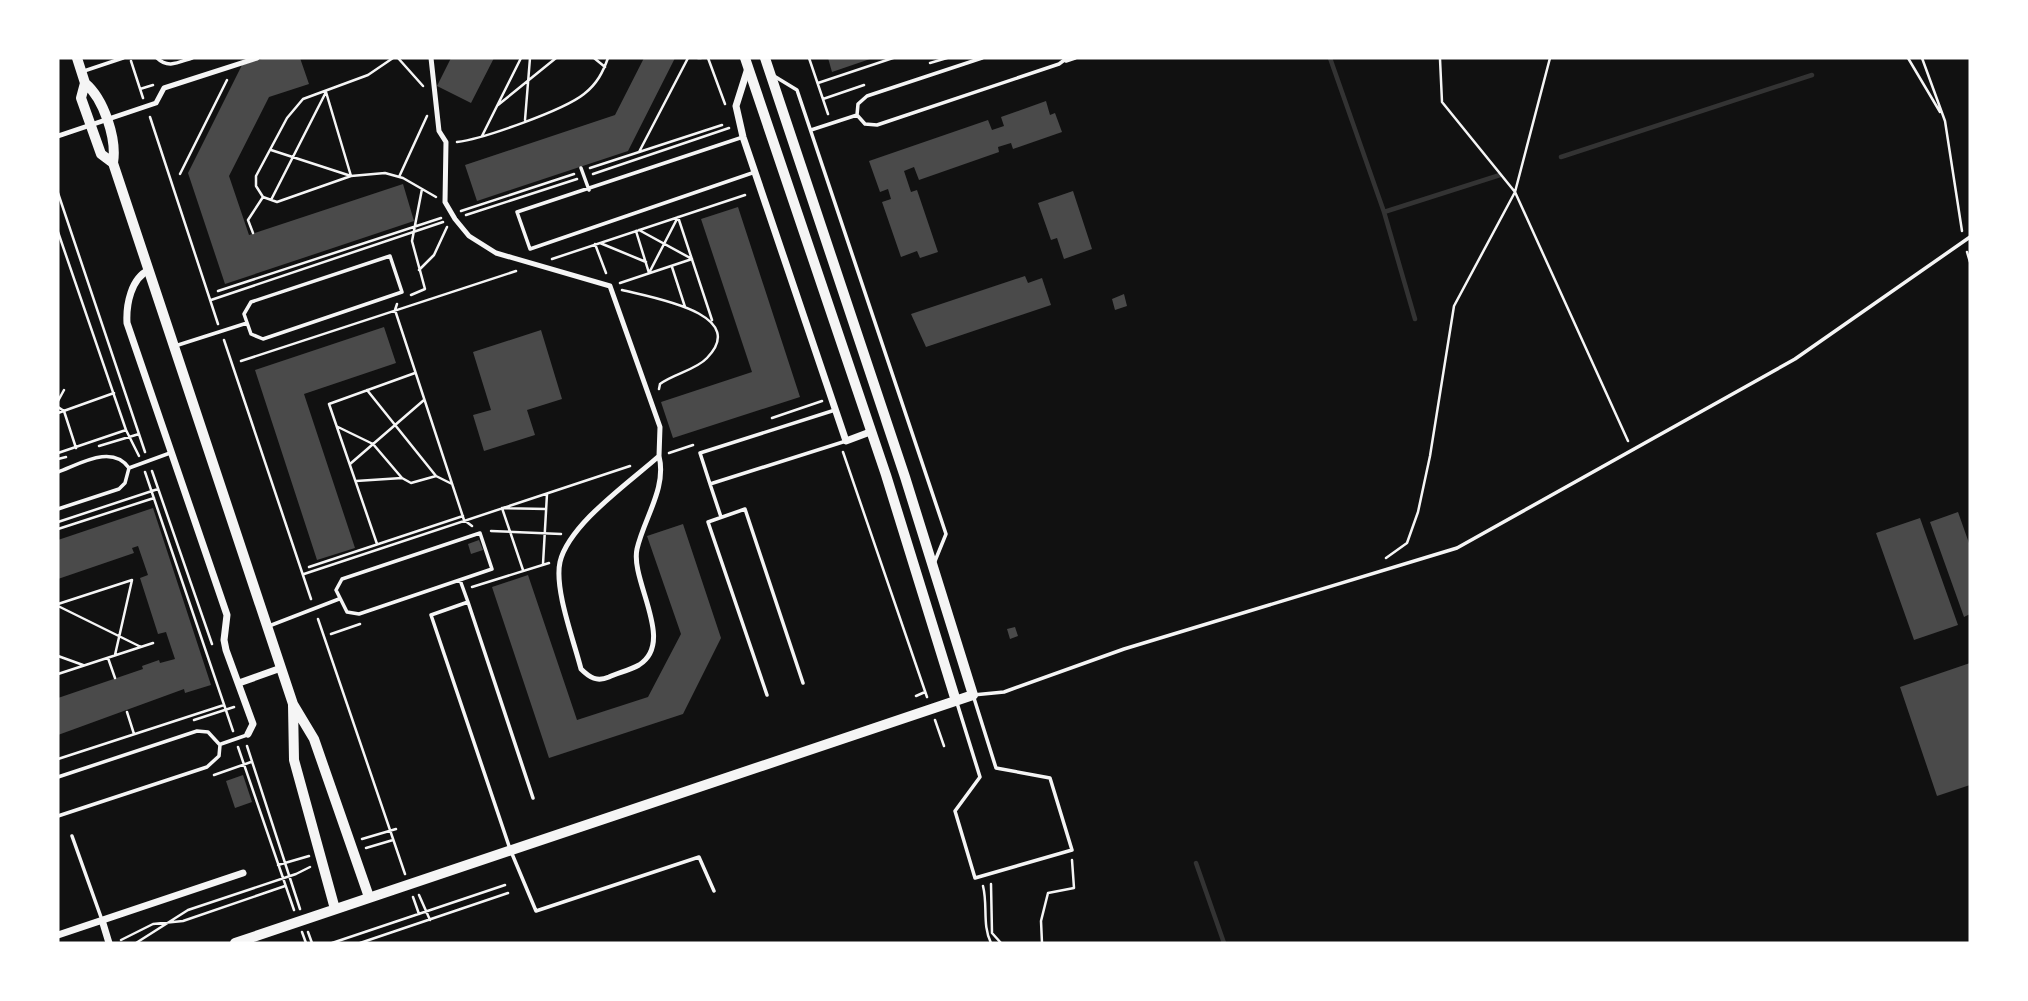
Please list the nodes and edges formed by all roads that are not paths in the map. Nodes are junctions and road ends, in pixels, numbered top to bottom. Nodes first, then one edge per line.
1 (77, 58) edge
2 (123, 58) edge
3 (157, 58) edge
4 (192, 58) edge
5 (257, 58) edge
6 (432, 58) edge
7 (765, 58) edge
8 (982, 58) edge
9 (1075, 58) edge
10 (1065, 60) edge
11 (746, 63) edge
12 (82, 72) junction
13 (771, 74) junction
14 (85, 83) junction
15 (857, 115) junction
16 (105, 120) junction
17 (91, 124) junction
18 (811, 130) junction
19 (58, 135) edge
20 (743, 137) junction
21 (113, 163) junction
22 (581, 168) dead end
23 (755, 172) junction
24 (589, 190) junction
25 (1970, 237) edge
26 (149, 270) junction
27 (247, 323) junction
28 (173, 347) junction
29 (837, 409) junction
30 (870, 432) junction
31 (846, 441) junction
32 (172, 452) junction
33 (659, 456) junction
34 (129, 468) junction
35 (58, 471) edge
36 (710, 484) junction
37 (58, 509) edge
38 (721, 517) junction
39 (932, 566) junction
40 (460, 580) junction
41 (339, 599) junction
42 (468, 602) junction
43 (267, 627) junction
44 (281, 668) junction
45 (239, 683) junction
46 (803, 683) dead end
47 (767, 695) dead end
48 (973, 695) junction
49 (957, 701) junction
50 (293, 704) junction
51 (246, 735) joint
52 (220, 745) junction
53 (58, 777) edge
54 (533, 798) dead end
55 (58, 816) edge
56 (72, 836) dead end
57 (510, 849) junction
58 (243, 873) dead end
59 (714, 891) dead end
60 (369, 897) junction
61 (335, 909) junction
62 (102, 920) junction
63 (58, 935) edge
64 (109, 943) edge
65 (235, 943) edge

1 - 12 street
2 - 12 lane
3 - 4 lane
5 - 16 street
6 - 33 street
7 - 13 street
8 - 15 lane
9 - 10 lane
10 - 15 lane
11 - 20 street
11 - 30 street
12 - 14 street
13 - 18 lane
13 - 39 street
14 - 16 street
14 - 17 street
15 - 18 lane
16 - 17 street
16 - 21 street
17 - 19 street
17 - 21 street
18 - 39 lane
20 - 23 street
20 - 24 lane
21 - 26 street
22 - 24 lane
23 - 24 lane
23 - 29 street
25 - 48 lane
26 - 28 street
26 - 32 street
27 - 27 lane
27 - 28 lane
28 - 43 street
29 - 31 street
29 - 36 lane
30 - 31 street
30 - 49 street
31 - 36 lane
32 - 34 lane
32 - 45 street
33 - 33 street
34 - 35 lane
34 - 37 lane
36 - 38 lane
38 - 46 lane
38 - 47 lane
39 - 48 street
40 - 41 lane
40 - 41 lane
40 - 42 lane
41 - 43 lane
42 - 54 lane
42 - 57 lane
43 - 44 street
44 - 45 street
44 - 50 street
45 - 51 street
48 - 49 street
48 - 49 lane
49 - 57 street
50 - 60 street
50 - 61 street
51 - 52 lane
52 - 53 lane
52 - 55 lane
56 - 62 lane
57 - 59 lane
57 - 60 street
58 - 62 street
60 - 61 street
61 - 65 street
62 - 63 street
62 - 64 street

